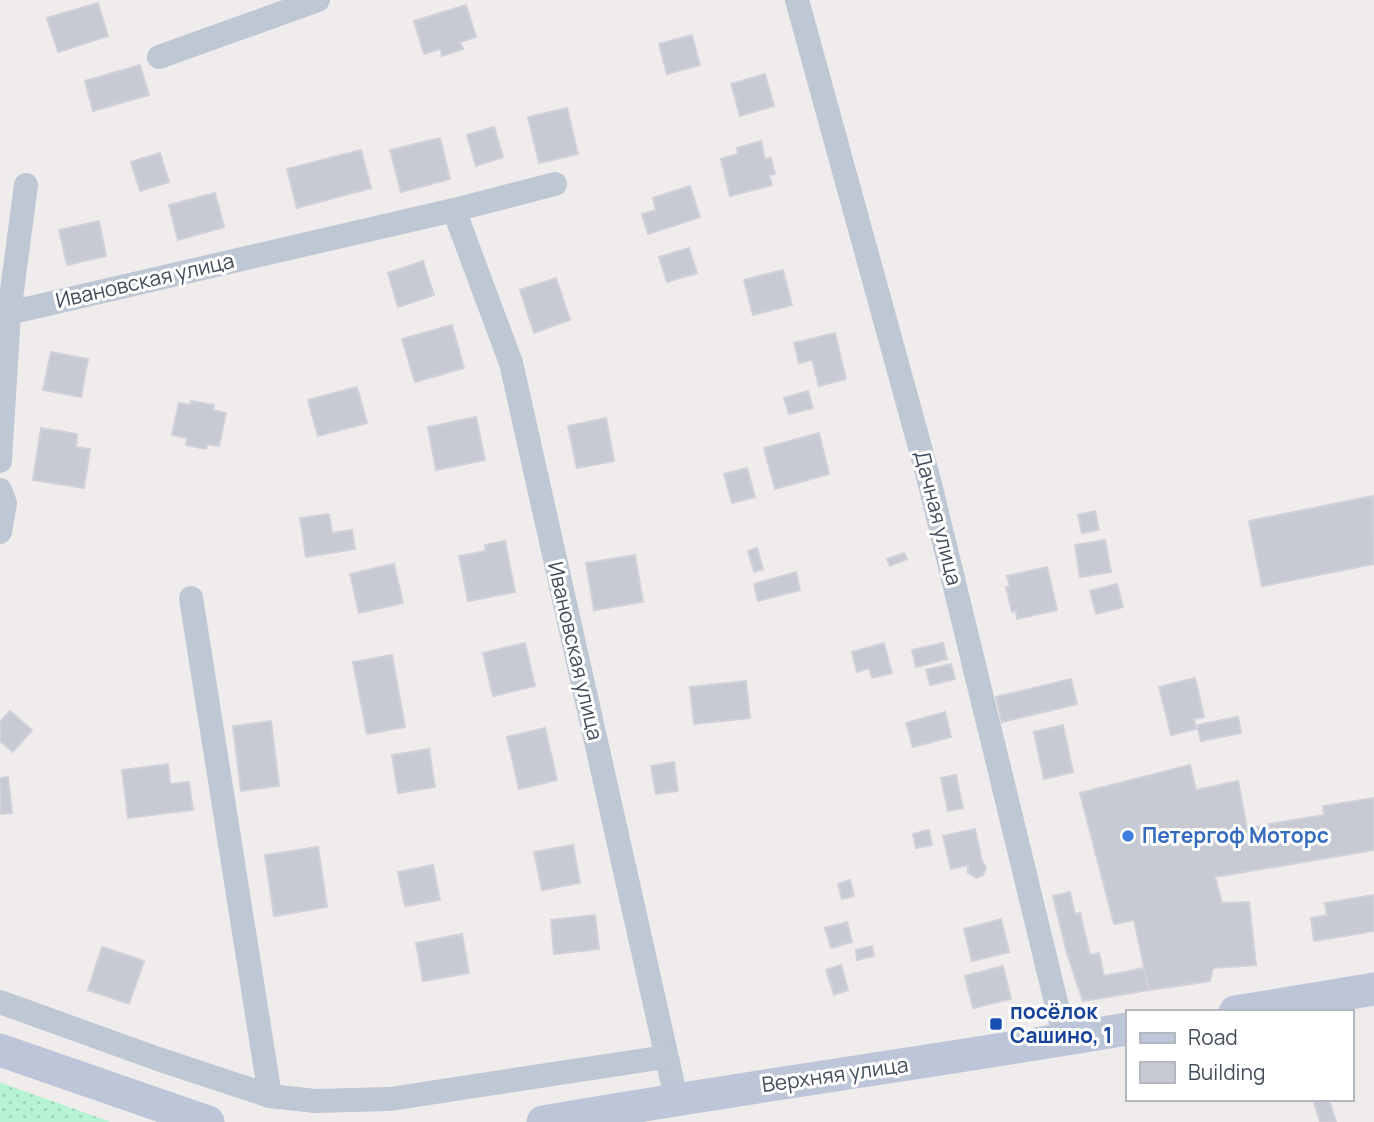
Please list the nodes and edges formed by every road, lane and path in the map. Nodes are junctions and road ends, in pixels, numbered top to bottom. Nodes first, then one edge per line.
1 (318, 0) edge
2 (797, 0) edge
3 (159, 57) dead end
4 (555, 184) dead end
5 (26, 185) dead end
6 (454, 210) junction
7 (5, 314) edge
8 (0, 461) edge
9 (0, 490) edge
10 (0, 532) edge
11 (191, 598) dead end
12 (1374, 989) edge
13 (0, 1002) edge
14 (1247, 1010) edge
15 (1126, 1030) edge
16 (1065, 1039) junction
17 (0, 1050) edge
18 (665, 1057) junction
19 (270, 1096) junction
20 (676, 1098) junction
21 (208, 1122) edge
22 (543, 1122) edge

1 - 3 street
2 - 16 street, Дачная улица
4 - 6 street, Ивановская улица
5 - 7 street
6 - 7 street, Ивановская улица
6 - 18 street, Ивановская улица
7 - 8 street
9 - 10 street
11 - 19 street
12 - 14 street
13 - 19 street
15 - 16 street, Верхняя улица
16 - 20 street, Верхняя улица
17 - 21 street
18 - 19 street
18 - 20 street, Ивановская улица
20 - 22 street, Верхняя улица

